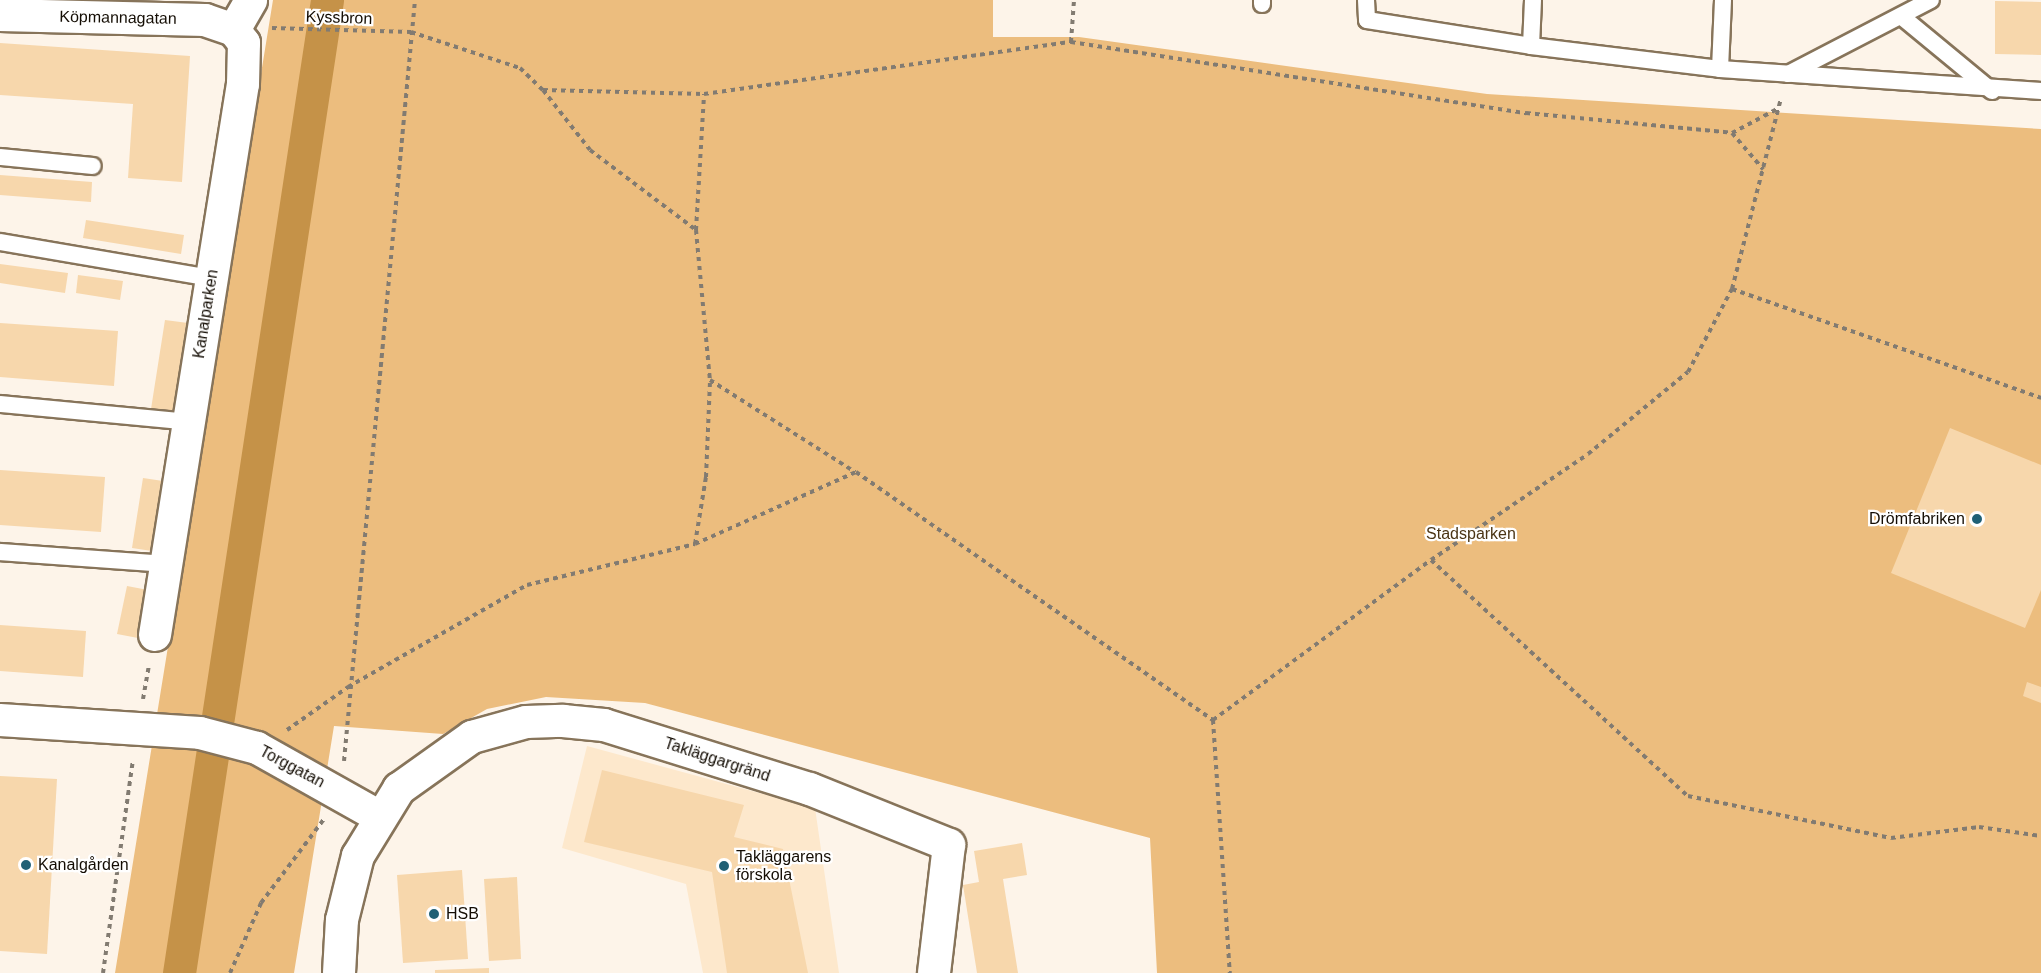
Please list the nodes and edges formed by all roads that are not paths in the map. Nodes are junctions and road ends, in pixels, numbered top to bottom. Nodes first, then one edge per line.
1 (250, 0) edge
2 (1366, 0) edge
3 (1533, 0) edge
4 (1723, 0) edge
5 (1931, 0) edge
6 (131, 9) edge
7 (0, 15) edge
8 (1901, 16) junction
9 (234, 30) junction
10 (1531, 46) junction
11 (1720, 69) junction
12 (1788, 74) junction
13 (1992, 91) junction
14 (2041, 91) edge
15 (0, 157) edge
16 (93, 166) dead end
17 (0, 242) edge
18 (211, 278) junction
19 (0, 404) edge
20 (189, 422) junction
21 (0, 552) edge
22 (166, 564) junction
23 (155, 635) road end
24 (0, 720) edge
25 (378, 816) junction
26 (339, 973) edge
27 (934, 973) edge

1 - 9 street
2 - 10 lane
3 - 10 lane
4 - 11 lane
5 - 8 lane
6 - 7 street, Köpmannagatan
6 - 9 street, Köpmannagatan
8 - 12 lane
8 - 13 lane
9 - 18 street, Kanalparken
10 - 11 lane
11 - 12 lane
12 - 13 lane
13 - 14 lane
15 - 16 lane
17 - 18 lane
18 - 20 street, Kanalparken
19 - 20 lane
20 - 22 street, Kanalparken
21 - 22 lane
22 - 23 street, Kanalparken
24 - 25 street, Torggatan
25 - 26 street
25 - 27 street, Takläggargränd

